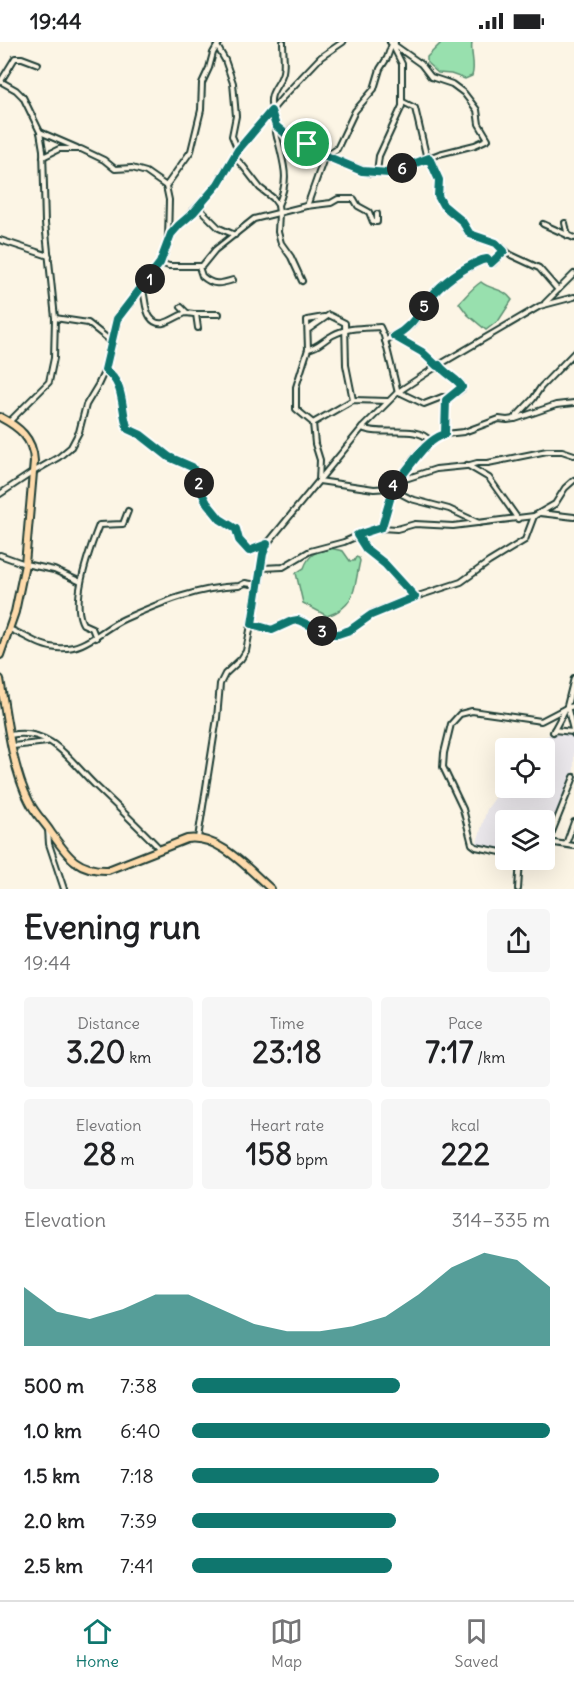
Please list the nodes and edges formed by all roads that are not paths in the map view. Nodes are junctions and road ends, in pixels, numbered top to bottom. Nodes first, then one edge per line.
1 (283, 42) edge
2 (343, 42) edge
3 (393, 43) edge
4 (218, 44) edge
5 (38, 64) dead end
6 (0, 81) edge
7 (403, 102) junction
8 (272, 110) junction
9 (276, 126) junction
10 (40, 132) junction
11 (81, 149) junction
12 (238, 150) junction
13 (326, 156) junction
14 (43, 157) junction
15 (234, 157) junction
16 (428, 158) junction
17 (377, 172) junction
18 (166, 186) junction
19 (278, 205) junction
20 (306, 206) junction
21 (198, 207) junction
22 (279, 213) junction
23 (377, 214) dead end
24 (565, 223) dead end
25 (543, 224) dead end
26 (236, 235) junction
27 (568, 236) junction
28 (574, 238) edge
29 (0, 240) edge
30 (168, 240) junction
31 (504, 251) junction
32 (49, 256) junction
33 (160, 263) junction
34 (200, 267) junction
35 (574, 274) edge
36 (233, 280) dead end
37 (302, 281) dead end
38 (142, 288) junction
39 (558, 290) junction
40 (574, 297) edge
41 (540, 306) junction
42 (181, 307) dead end
43 (187, 313) junction
44 (196, 314) junction
45 (219, 314) dead end
46 (324, 317) junction
47 (55, 318) junction
48 (198, 328) dead end
49 (309, 329) junction
50 (344, 330) junction
51 (394, 336) junction
52 (385, 341) junction
53 (112, 342) junction
54 (308, 349) junction
55 (574, 353) edge
56 (438, 365) junction
57 (105, 370) junction
58 (398, 392) junction
59 (448, 398) junction
60 (353, 400) junction
61 (389, 401) junction
62 (574, 403) edge
63 (0, 417) edge
64 (514, 419) junction
65 (9, 422) junction
66 (313, 423) junction
67 (362, 429) junction
68 (445, 434) junction
69 (430, 441) junction
70 (574, 455) edge
71 (467, 465) junction
72 (33, 471) junction
73 (574, 480) edge
74 (319, 481) junction
75 (399, 481) junction
76 (392, 488) junction
77 (0, 494) edge
78 (128, 511) dead end
79 (540, 513) junction
80 (534, 516) junction
81 (574, 517) edge
82 (518, 519) junction
83 (479, 523) junction
84 (381, 528) junction
85 (357, 535) junction
86 (267, 544) junction
87 (0, 555) edge
88 (25, 564) junction
89 (262, 568) junction
90 (81, 582) junction
91 (258, 585) junction
92 (415, 597) junction
93 (252, 624) junction
94 (9, 629) junction
95 (96, 638) junction
96 (0, 655) edge
97 (0, 678) edge
98 (574, 678) edge
99 (574, 706) edge
100 (567, 707) junction
101 (574, 733) edge
102 (10, 735) junction
103 (49, 742) junction
104 (12, 746) junction
105 (574, 777) edge
106 (574, 822) edge
107 (555, 823) edge
108 (48, 828) junction
109 (198, 838) junction
110 (555, 843) edge
111 (566, 844) junction
112 (574, 846) edge
113 (160, 850) junction
114 (495, 851) edge
115 (519, 870) edge
116 (64, 889) edge
117 (271, 889) edge
118 (518, 889) edge

1 - 8 street
2 - 8 street
3 - 7 street
3 - 13 street
3 - 16 street
4 - 12 street
4 - 18 street
5 - 6 street
6 - 10 street
7 - 16 street
7 - 17 street
8 - 9 street
8 - 12 street
9 - 13 street
9 - 19 street
10 - 11 street
10 - 14 street
11 - 14 street
11 - 18 street
12 - 15 street
13 - 17 street
13 - 20 street
14 - 32 street
15 - 19 street
15 - 21 street
16 - 17 street
16 - 31 street
18 - 30 street
19 - 22 street
20 - 22 street
20 - 23 street
21 - 26 street
21 - 30 street
22 - 26 street
22 - 37 street
24 - 27 street
25 - 27 street
26 - 34 street
27 - 28 street
29 - 32 street
30 - 33 street
31 - 39 street
31 - 51 street
32 - 47 street
33 - 34 street
33 - 38 street
34 - 36 street
35 - 39 street
38 - 43 street
38 - 53 street
39 - 41 street
40 - 41 street
41 - 56 street
42 - 43 street
43 - 44 street
44 - 45 street
44 - 48 street
46 - 49 street
46 - 49 street
46 - 50 street
47 - 53 street
47 - 65 street
49 - 54 street
50 - 52 street
50 - 54 street
50 - 60 street
51 - 52 street
51 - 56 street
52 - 58 street
53 - 57 street
54 - 66 street
55 - 64 street
56 - 58 street
56 - 59 street
57 - 72 street
57 - 86 street
58 - 59 street
58 - 61 street
59 - 68 street
60 - 61 street
60 - 66 street
61 - 67 street
62 - 64 street
63 - 65 main road
64 - 68 street
65 - 72 main road
66 - 74 street
67 - 69 street
67 - 74 street
68 - 69 street
69 - 75 street
70 - 71 street
71 - 75 street
71 - 82 street
72 - 77 street
72 - 88 main road
73 - 79 street
74 - 76 street
74 - 86 street
75 - 76 street
76 - 83 street
76 - 84 street
78 - 90 street
79 - 80 street
79 - 81 street
80 - 82 street
80 - 92 street
82 - 83 street
83 - 84 street
84 - 85 street
85 - 89 street
85 - 92 street
86 - 89 street
87 - 88 street
88 - 90 street
88 - 94 main road
89 - 91 street
90 - 95 street
91 - 93 street
91 - 95 street
92 - 93 street
93 - 109 street
94 - 95 street
94 - 96 main road
97 - 102 main road
98 - 100 street
99 - 100 street
100 - 101 street
100 - 101 street
100 - 114 street
102 - 103 street
102 - 104 main road
103 - 104 street
103 - 113 street
104 - 108 main road
105 - 107 street
106 - 111 street
108 - 113 main road
108 - 116 street
109 - 113 main road
109 - 117 main road
110 - 111 street
111 - 112 street
115 - 118 street

